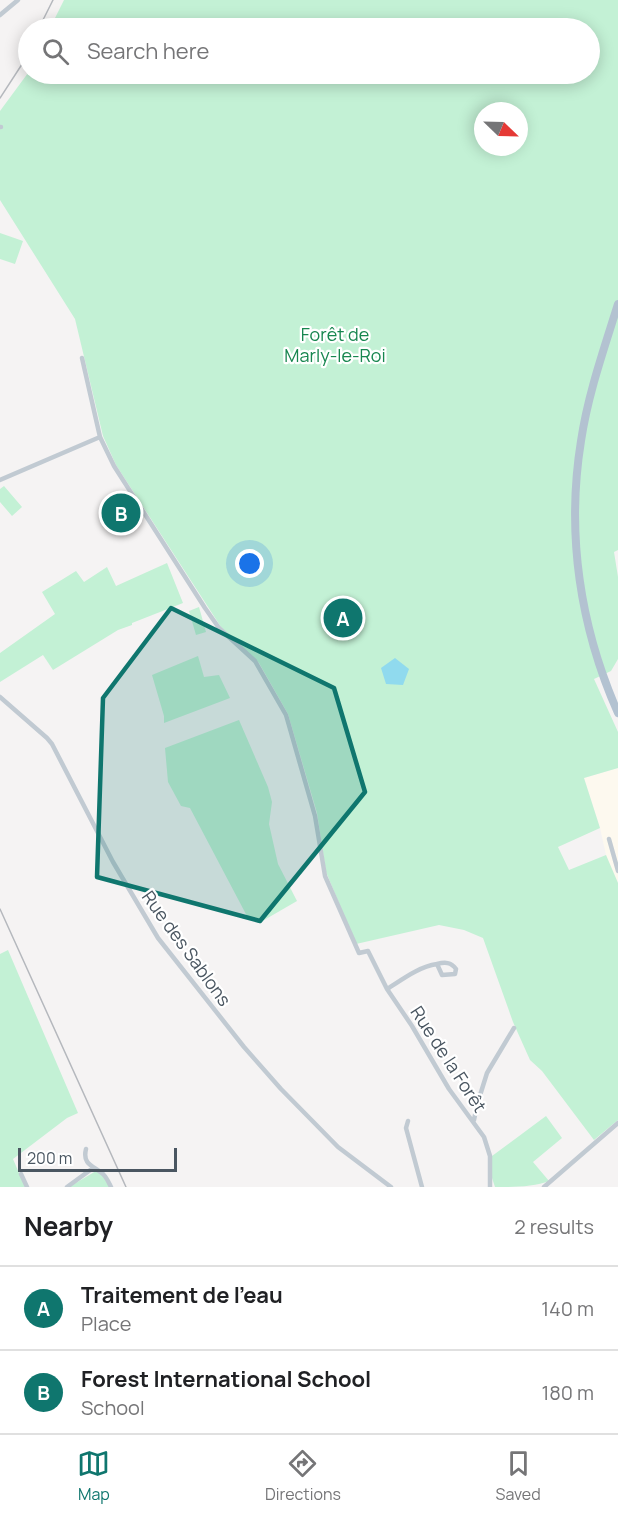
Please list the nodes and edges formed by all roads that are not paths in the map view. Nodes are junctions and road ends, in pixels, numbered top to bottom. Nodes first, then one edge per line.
1 (18, 0) edge
2 (0, 15) edge
3 (618, 304) edge
4 (82, 358) dead end
5 (100, 437) junction
6 (0, 480) edge
7 (0, 697) edge
8 (618, 713) edge
9 (609, 839) dead end
10 (618, 871) edge
11 (437, 964) dead end
12 (387, 989) junction
13 (514, 1028) dead end
14 (474, 1120) junction
15 (408, 1121) dead end
16 (618, 1123) edge
17 (86, 1149) dead end
18 (93, 1168) junction
19 (21, 1174) dead end
20 (27, 1187) edge
21 (67, 1187) edge
22 (111, 1187) edge
23 (391, 1187) edge
24 (422, 1187) edge
25 (490, 1187) edge
26 (544, 1187) edge

1 - 2 street
3 - 8 main road
4 - 5 street
5 - 6 street
5 - 12 street, Rue de la Forêt
7 - 23 street, Rue des Sablons
9 - 10 street
11 - 12 street
12 - 14 street, Rue de la Forêt
13 - 14 street
14 - 25 street, Rue de la Forêt
15 - 24 street
16 - 26 street
17 - 18 street
18 - 21 street
18 - 22 street
19 - 20 street

